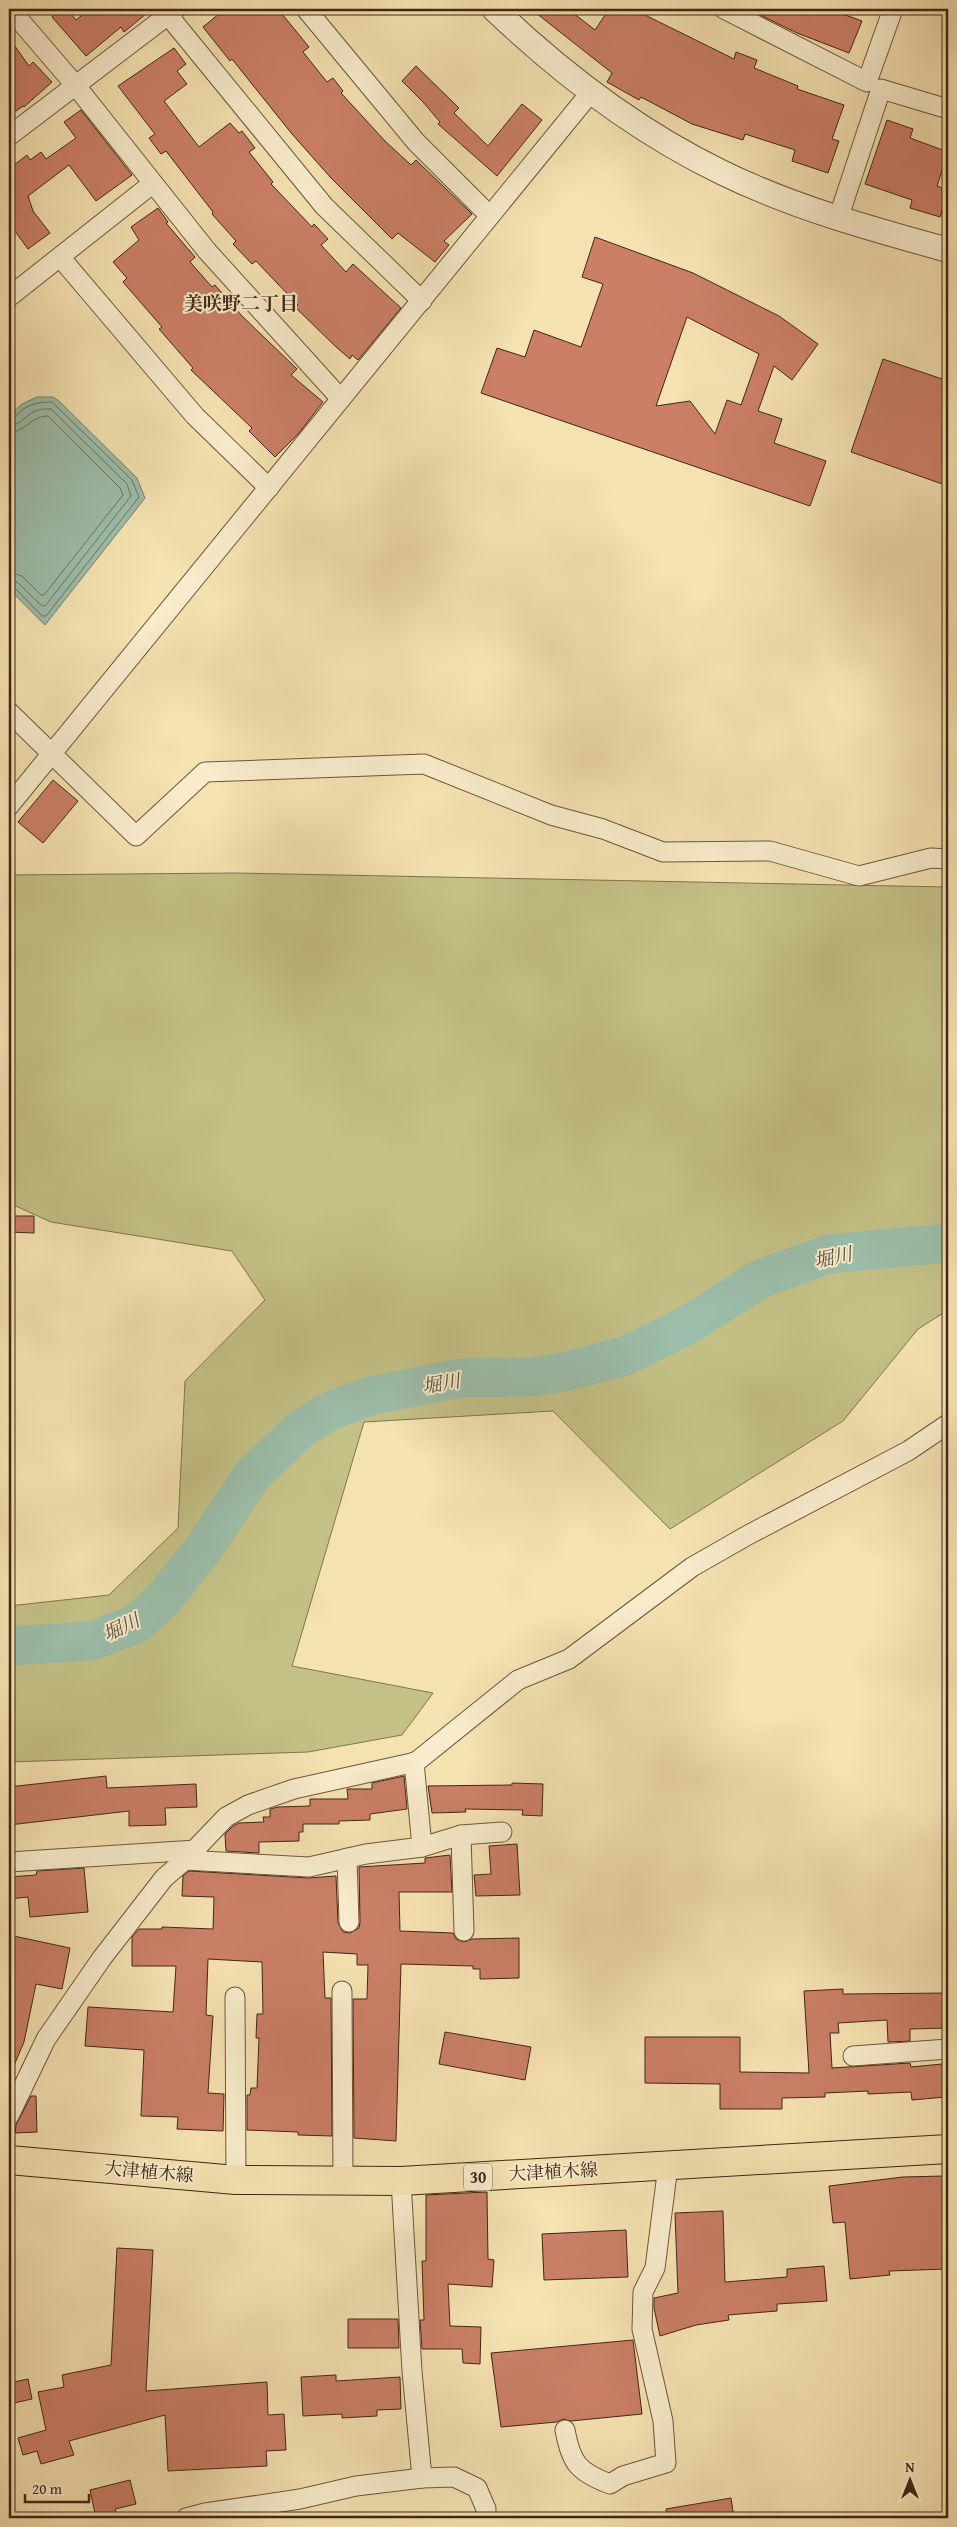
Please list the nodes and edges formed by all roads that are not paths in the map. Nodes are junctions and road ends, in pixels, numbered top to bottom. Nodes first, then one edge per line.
1 (10, 9) edge
2 (306, 9) edge
3 (494, 9) edge
4 (724, 9) edge
5 (893, 9) edge
6 (169, 11) edge
7 (874, 85) junction
8 (76, 86) junction
9 (591, 92) junction
10 (948, 109) edge
11 (9, 136) edge
12 (152, 184) junction
13 (489, 215) junction
14 (838, 219) junction
15 (948, 250) edge
16 (60, 257) junction
17 (9, 298) edge
18 (422, 301) junction
19 (340, 398) junction
20 (269, 488) junction
21 (9, 712) edge
22 (52, 754) junction
23 (9, 806) edge
24 (948, 859) edge
25 (948, 1424) edge
26 (414, 1762) junction
27 (502, 1832) dead end
28 (461, 1835) junction
29 (422, 1847) junction
30 (191, 1855) junction
31 (347, 1858) junction
32 (9, 1862) edge
33 (349, 1922) dead end
34 (464, 1931) dead end
35 (342, 1990) dead end
36 (235, 1997) dead end
37 (948, 2049) edge
38 (853, 2056) dead end
39 (9, 2116) edge
40 (948, 2149) edge
41 (9, 2160) edge
42 (668, 2166) junction
43 (236, 2180) junction
44 (343, 2182) junction
45 (401, 2182) junction
46 (565, 2430) dead end
47 (422, 2478) junction
48 (186, 2518) edge
49 (485, 2518) edge

1 - 8 street
2 - 13 street
3 - 9 street
4 - 7 street
5 - 7 street
6 - 8 street
6 - 18 street
7 - 10 street
7 - 14 street
8 - 11 street
8 - 12 street
9 - 13 street
9 - 14 street
12 - 16 street
12 - 19 street
13 - 18 street
14 - 15 street
16 - 17 street
16 - 20 street
18 - 19 street
19 - 20 street
20 - 22 street
21 - 22 street
22 - 23 street
22 - 24 street
25 - 26 street
26 - 29 street
26 - 30 street
27 - 28 street
28 - 29 street
28 - 34 street
29 - 31 street
30 - 31 street
30 - 32 street
30 - 39 street
31 - 33 street
35 - 44 street
36 - 43 street
37 - 38 street
40 - 42 main road, 大津植木線 / 30
41 - 43 main road, 大津植木線 / 30
42 - 45 main road, 大津植木線 / 30
42 - 46 street
43 - 44 main road, 大津植木線 / 30
44 - 45 main road, 大津植木線 / 30
45 - 47 street
47 - 48 street
47 - 49 street

